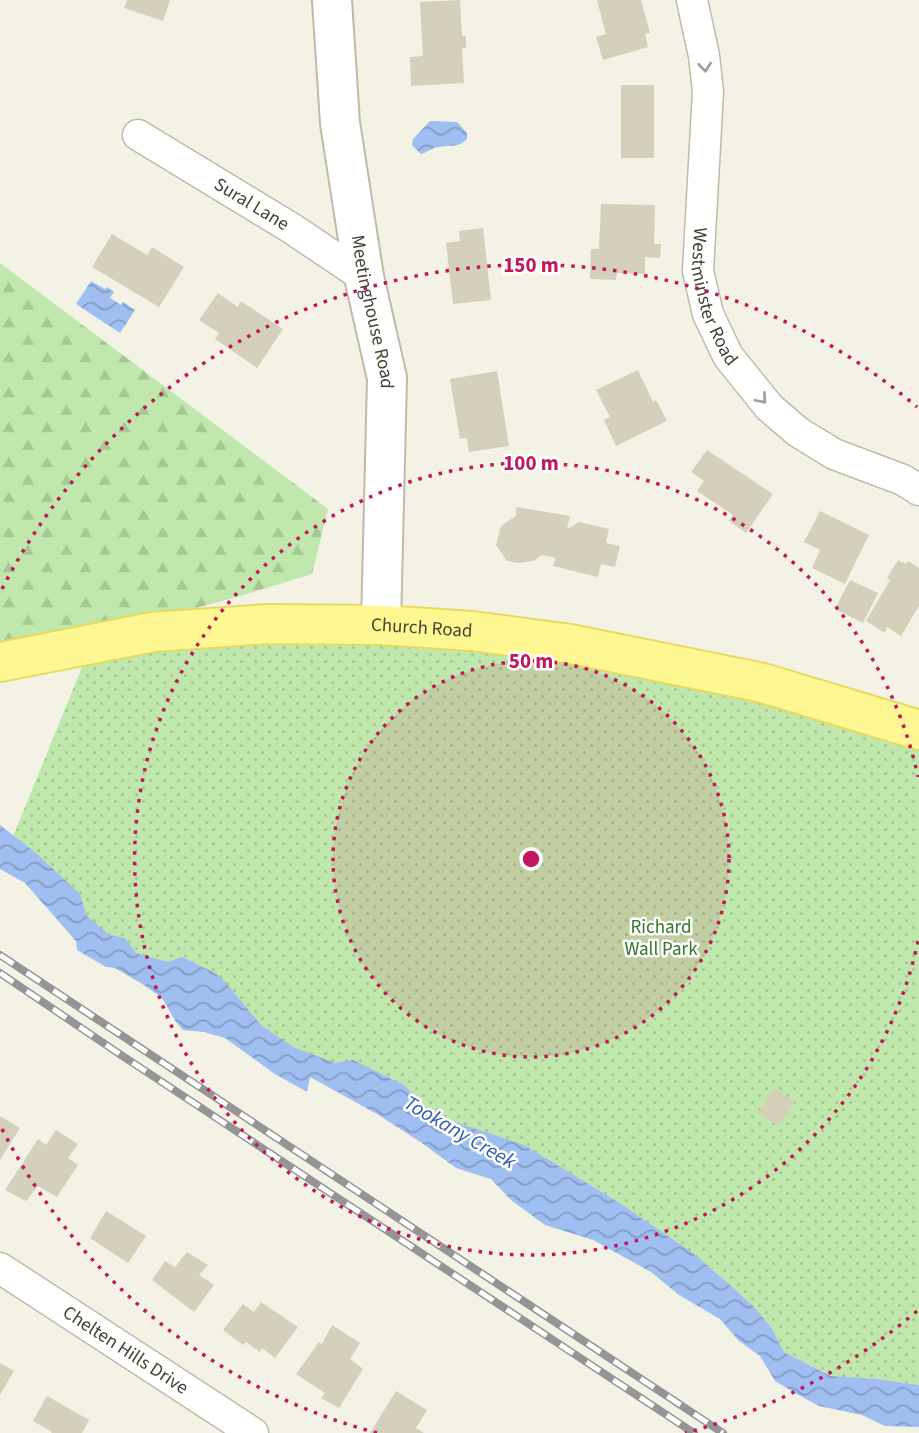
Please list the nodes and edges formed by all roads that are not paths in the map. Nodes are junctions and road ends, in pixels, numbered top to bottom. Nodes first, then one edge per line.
1 (332, 0) edge
2 (692, 0) edge
3 (138, 135) dead end
4 (363, 276) junction
5 (919, 490) edge
6 (381, 625) junction
7 (0, 662) edge
8 (919, 730) edge
9 (0, 1268) edge
10 (253, 1433) edge

1 - 4 street, Meetinghouse Road
2 -> 5 street, Westminster Road
3 - 4 street, Sural Lane
4 - 6 street, Meetinghouse Road
6 - 7 main road, Church Road
6 - 8 main road, Church Road
9 - 10 street, Chelten Hills Drive

